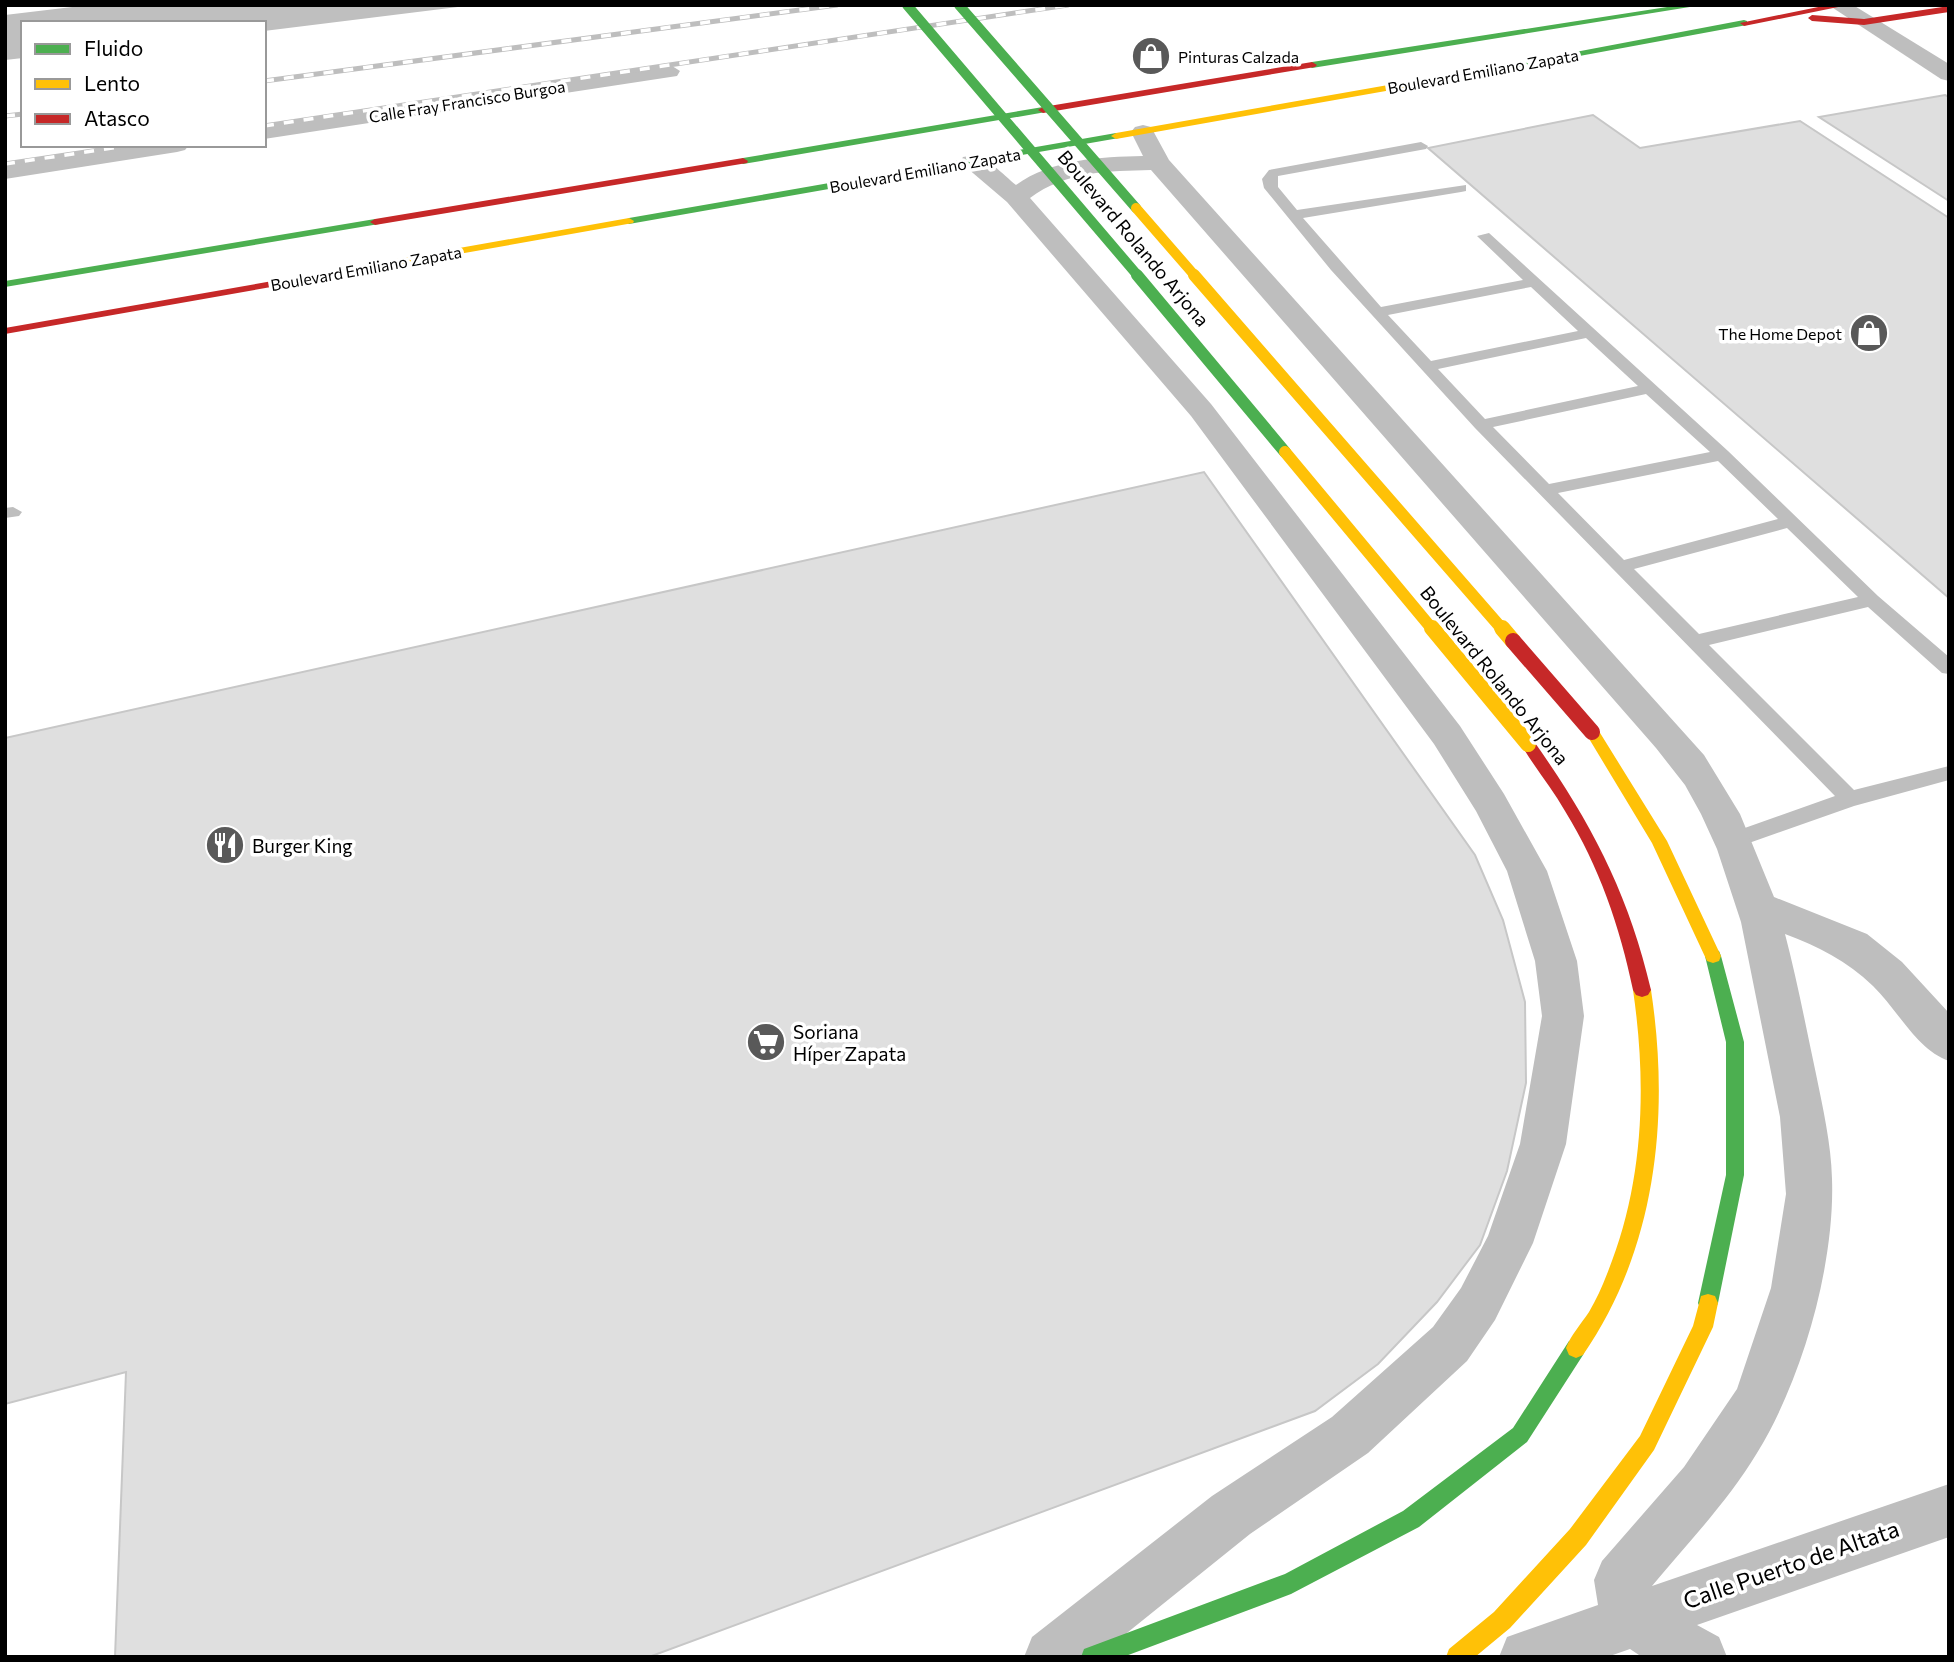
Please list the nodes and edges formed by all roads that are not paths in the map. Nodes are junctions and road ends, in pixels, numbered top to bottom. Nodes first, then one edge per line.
1 (907, 5) edge
2 (959, 5) edge
3 (1698, 5) edge
4 (1842, 6) edge
5 (1949, 9) edge
6 (1768, 19) junction
7 (1864, 22) junction
8 (669, 71) dead end
9 (1949, 74) edge
10 (266, 132) edge
11 (1421, 146) dead end
12 (164, 147) edge
13 (1151, 148) junction
14 (972, 162) junction
15 (689, 170) junction
16 (5, 172) edge
17 (1461, 188) dead end
18 (1016, 197) junction
19 (1293, 215) junction
20 (1484, 236) dead end
21 (354, 271) junction
22 (1534, 282) junction
23 (5, 284) edge
24 (1379, 312) junction
25 (5, 331) edge
26 (1590, 334) junction
27 (1428, 366) junction
28 (1650, 388) junction
29 (1481, 425) junction
30 (1722, 455) junction
31 (1547, 490) junction
32 (1789, 522) junction
33 (1619, 567) junction
34 (1871, 600) junction
35 (1693, 642) junction
36 (1949, 668) edge
37 (1949, 773) edge
38 (1850, 799) junction
39 (1732, 841) junction
40 (1756, 907) junction
41 (1949, 1043) edge
42 (1949, 1510) edge
43 (1634, 1618) junction
44 (1052, 1657) edge
45 (1092, 1657) edge
46 (1457, 1657) edge
47 (1527, 1657) edge
48 (1699, 1657) edge

1 - 45 main road, Boulevard Rolando Arjona, bridge
2 - 46 main road, Boulevard Rolando Arjona, bridge
3 - 15 main road, Boulevard Emiliano Zapata
4 - 6 main road, Boulevard Emiliano Zapata
4 - 7 street
5 - 7 main road
6 - 7 main road
6 - 13 main road, Boulevard Emiliano Zapata
7 - 9 street
8 - 10 street, Calle Fray Francisco Burgoa
11 - 19 lane
12 - 16 street
13 - 14 main road, Boulevard Emiliano Zapata
13 - 18 street
13 - 39 street
14 - 18 street
14 - 21 main road, Boulevard Emiliano Zapata
15 - 21 main road
15 - 23 main road, Boulevard Emiliano Zapata
17 - 19 lane
18 - 44 street
19 - 24 lane
20 - 22 lane
21 - 25 main road, Boulevard Emiliano Zapata
22 - 24 lane
22 - 26 lane
24 - 27 lane
26 - 27 lane
26 - 28 lane
27 - 29 lane
28 - 29 lane
28 - 30 lane
29 - 31 lane
30 - 31 lane
30 - 32 lane
31 - 33 lane
32 - 33 lane
32 - 34 lane
33 - 35 lane
34 - 35 lane
34 - 36 lane
35 - 38 lane
37 - 38 lane
38 - 39 lane
39 - 40 street
40 - 41 street
40 - 43 street
42 - 43 street, Calle Puerto de Altata
43 - 47 street, Calle Puerto de Altata
43 - 48 street

